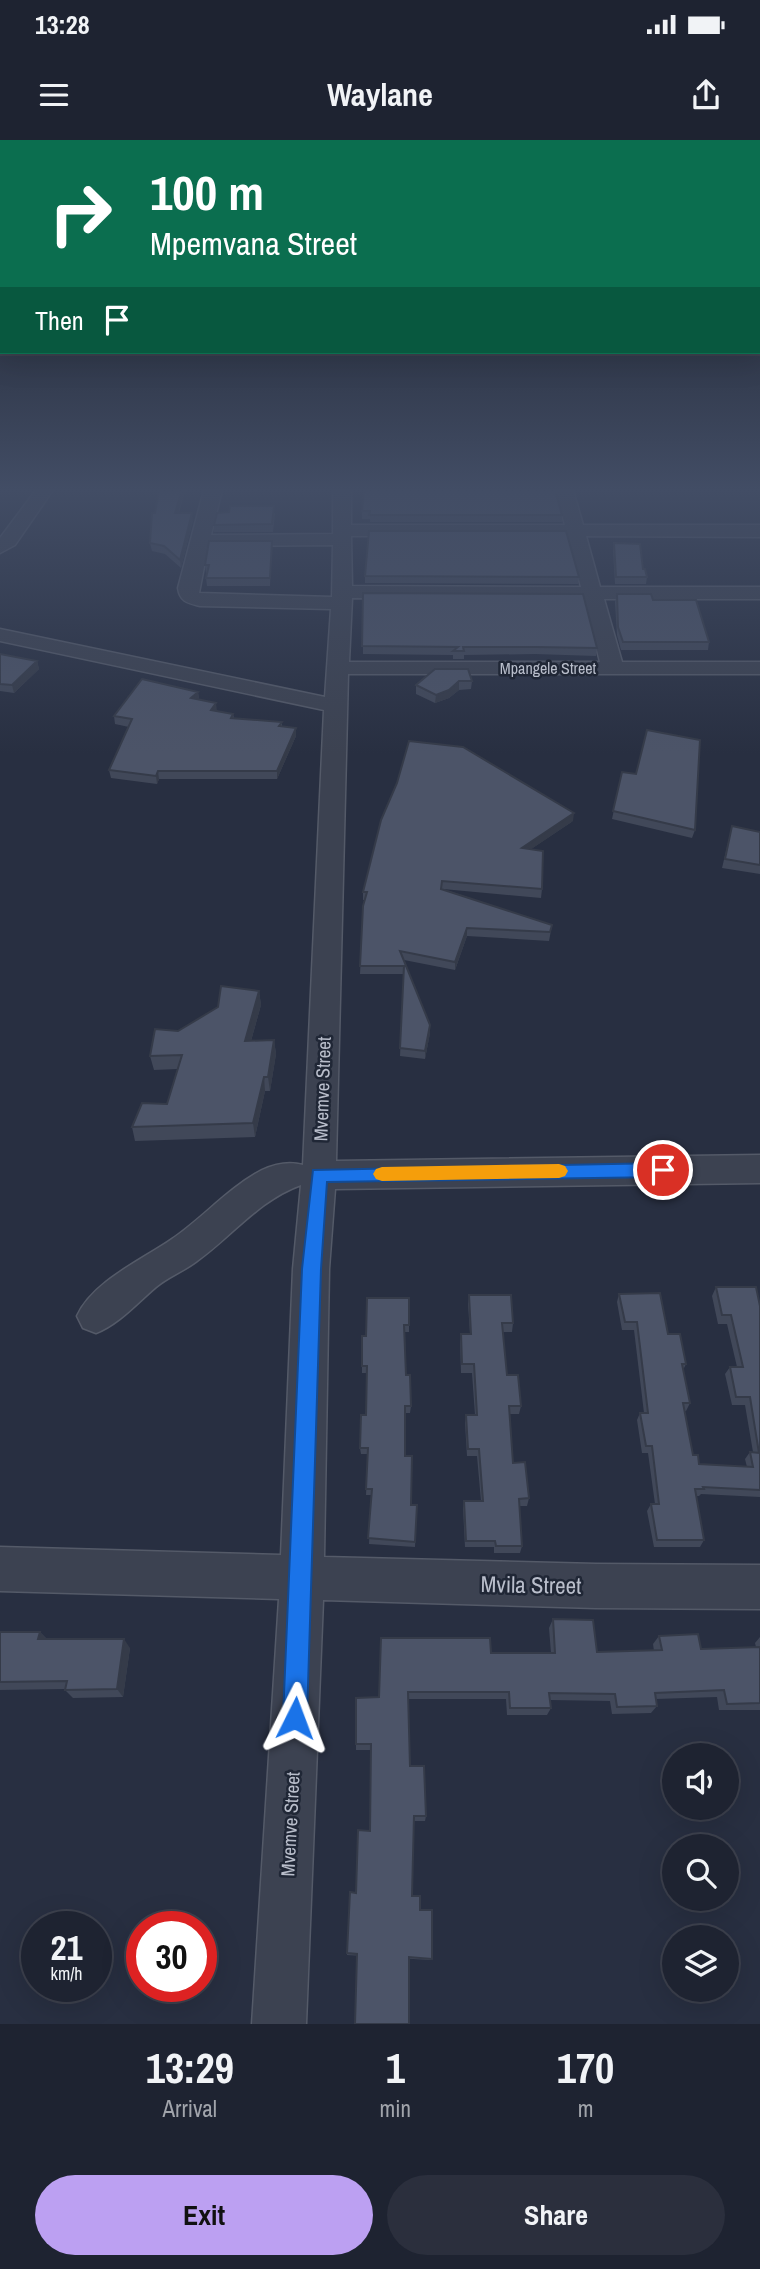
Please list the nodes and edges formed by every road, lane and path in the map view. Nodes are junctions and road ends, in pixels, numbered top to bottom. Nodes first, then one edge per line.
1 (190, 578) edge
2 (341, 578) edge
3 (586, 578) edge
4 (590, 593) junction
5 (760, 593) edge
6 (342, 598) junction
7 (0, 635) edge
8 (337, 668) junction
9 (612, 668) junction
10 (760, 668) edge
11 (335, 706) junction
12 (760, 1169) edge
13 (305, 1175) junction
14 (96, 1316) dead end
15 (0, 1569) edge
16 (302, 1579) junction
17 (760, 1587) edge
18 (279, 2024) edge

1 - 6 street
2 - 6 street, Mvemve Street
3 - 4 street
4 - 5 street
4 - 6 street
4 - 9 street
6 - 8 street, Mvemve Street
7 - 11 street
8 - 9 street, Mpangele Street
8 - 11 street, Mvemve Street
9 - 10 street, Mpangele Street
11 - 13 street, Mvemve Street
12 - 13 street
13 - 14 street
13 - 16 street, Mvemve Street
15 - 16 street, Mvila Street
16 - 17 street, Mvila Street
16 - 18 street, Mvemve Street

